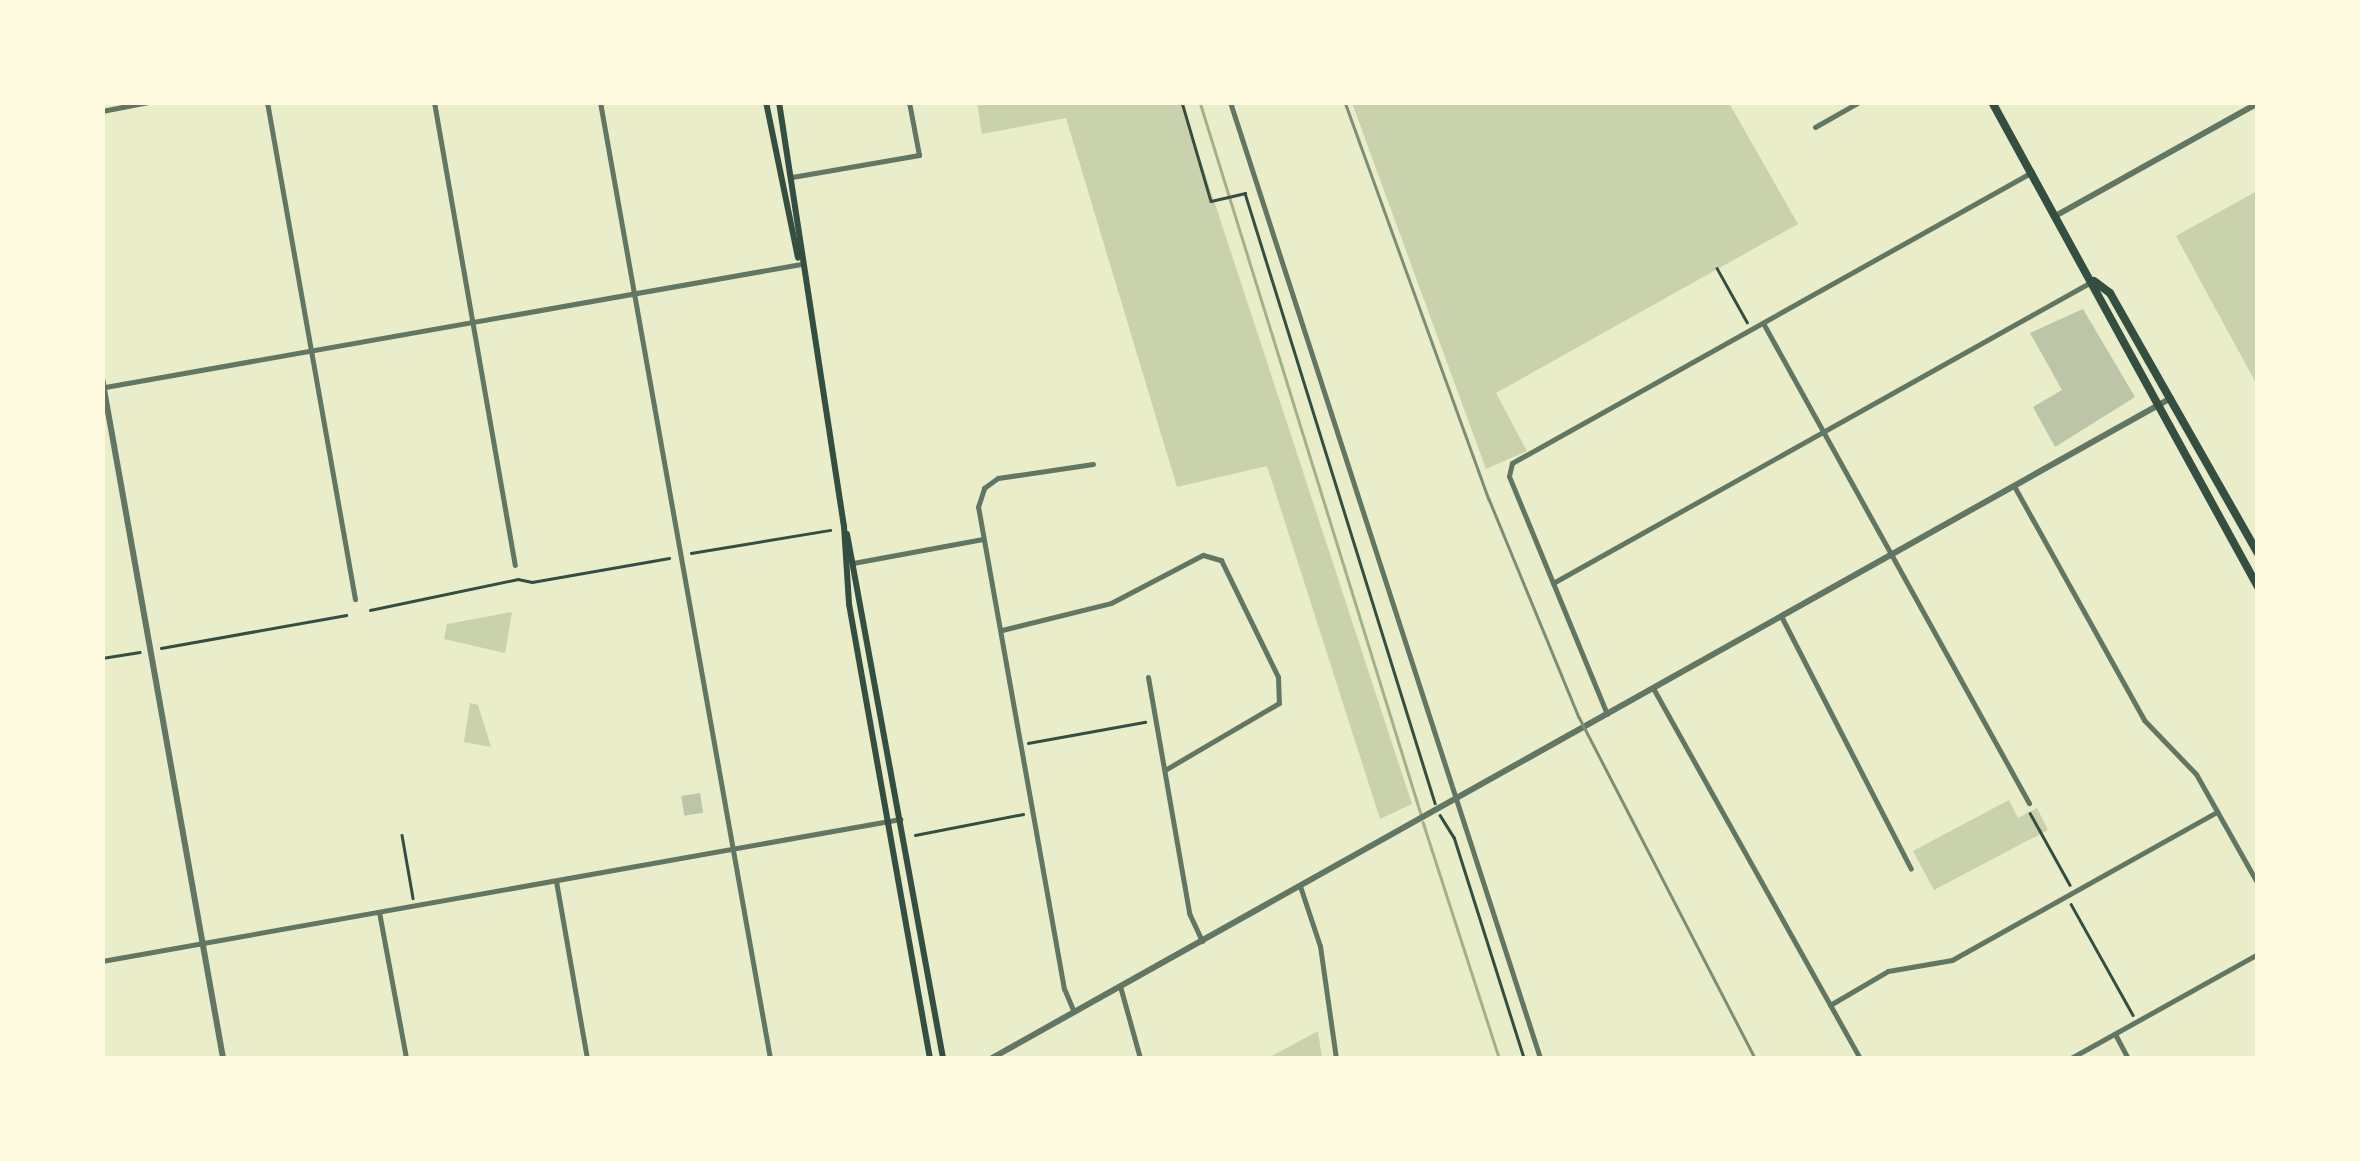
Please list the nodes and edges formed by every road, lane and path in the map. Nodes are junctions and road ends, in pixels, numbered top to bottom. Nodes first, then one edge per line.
1 (148, 102) edge
2 (268, 102) edge
3 (434, 102) edge
4 (600, 102) edge
5 (766, 102) edge
6 (779, 102) edge
7 (909, 102) edge
8 (1182, 102) edge
9 (1230, 102) edge
10 (1859, 102) edge
11 (1992, 102) edge
12 (2238, 102) edge
13 (2258, 103) edge
14 (102, 111) edge
15 (2243, 111) junction
16 (1814, 128) dead end
17 (2032, 172) junction
18 (792, 177) junction
19 (780, 179) junction
20 (2057, 215) junction
21 (801, 264) junction
22 (1718, 268) dead end
23 (2094, 281) junction
24 (634, 294) junction
25 (472, 322) junction
26 (1747, 322) dead end
27 (1763, 322) junction
28 (312, 351) junction
29 (102, 378) edge
30 (103, 388) edge
31 (2171, 398) junction
32 (2158, 406) junction
33 (1824, 432) junction
34 (1093, 464) dead end
35 (2014, 486) junction
36 (844, 526) junction
37 (2244, 528) junction
38 (830, 530) dead end
39 (2229, 536) junction
40 (983, 539) junction
41 (2258, 552) edge
42 (691, 554) dead end
43 (1892, 554) junction
44 (668, 558) dead end
45 (855, 562) junction
46 (515, 564) dead end
47 (844, 565) junction
48 (1553, 583) junction
49 (2258, 587) edge
50 (355, 599) dead end
51 (370, 610) dead end
52 (346, 615) dead end
53 (1781, 616) junction
54 (1000, 630) junction
55 (161, 648) dead end
56 (140, 652) dead end
57 (102, 658) edge
58 (1148, 677) dead end
59 (1652, 688) junction
60 (1607, 714) junction
61 (1144, 722) dead end
62 (1028, 743) dead end
63 (1165, 770) junction
64 (1459, 797) junction
65 (1432, 800) dead end
66 (2029, 803) dead end
67 (2217, 812) junction
68 (2030, 813) dead end
69 (1025, 814) dead end
70 (900, 819) junction
71 (1442, 819) dead end
72 (888, 822) junction
73 (914, 834) dead end
74 (402, 835) dead end
75 (732, 849) junction
76 (2258, 864) edge
77 (1911, 869) dead end
78 (2249, 869) junction
79 (556, 881) junction
80 (2258, 884) edge
81 (2070, 885) dead end
82 (1300, 886) junction
83 (413, 898) dead end
84 (2070, 903) dead end
85 (379, 912) junction
86 (1202, 941) junction
87 (203, 943) junction
88 (2258, 954) edge
89 (102, 961) edge
90 (1120, 986) junction
91 (1830, 1005) junction
92 (1074, 1012) junction
93 (2133, 1015) dead end
94 (2115, 1034) junction
95 (223, 1058) edge
96 (406, 1058) edge
97 (588, 1058) edge
98 (770, 1058) edge
99 (930, 1058) edge
100 (943, 1058) edge
101 (992, 1058) edge
102 (1140, 1058) edge
103 (1336, 1058) edge
104 (1524, 1058) edge
105 (1540, 1058) edge
106 (1860, 1058) edge
107 (2071, 1058) edge
108 (2128, 1058) edge

1 - 14 street
2 - 28 street
3 - 25 street
4 - 24 street
5 - 19 main road
6 - 18 main road
7 - 18 street
8 - 65 path
9 - 64 street
10 - 16 street
11 - 17 highway
12 - 15 street
13 - 15 street
15 - 20 street
17 - 20 highway
17 - 27 street
18 - 19 street
18 - 21 main road
19 - 21 main road
20 - 23 highway
21 - 24 street
21 - 36 main road
22 - 26 path
23 - 31 highway
23 - 32 highway
23 - 33 street
24 - 25 street
24 - 75 street
25 - 28 street
25 - 46 street
27 - 33 street
27 - 48 street
28 - 30 street
28 - 50 street
29 - 30 street
30 - 87 street
31 - 32 street
31 - 37 highway
32 - 35 street
32 - 39 highway
33 - 43 street
33 - 48 street
34 - 40 street
35 - 43 street
35 - 67 street
36 - 45 main road
36 - 47 main road
37 - 39 highway
37 - 41 highway
38 - 42 path
39 - 49 highway
40 - 45 street
40 - 54 street
43 - 53 street
43 - 66 street
44 - 51 path
45 - 47 street
45 - 70 main road
47 - 72 main road
48 - 60 street
52 - 55 path
53 - 59 street
53 - 77 street
54 - 63 street
54 - 92 street
56 - 57 path
58 - 63 street
59 - 60 street
59 - 91 street
60 - 64 street
61 - 62 path
63 - 86 street
64 - 82 street
64 - 105 street
67 - 78 street
67 - 91 street
68 - 81 path
69 - 73 path
70 - 72 street
70 - 100 main road
71 - 104 path
72 - 75 street
72 - 99 main road
74 - 83 path
75 - 79 street
75 - 98 street
76 - 78 street
78 - 80 street
79 - 85 street
79 - 97 street
82 - 86 street
82 - 103 street
84 - 93 path
85 - 87 street
85 - 96 street
86 - 90 street
87 - 89 street
87 - 95 street
88 - 94 street
90 - 92 street
90 - 102 street
91 - 106 street
92 - 101 street
94 - 107 street
94 - 108 street

